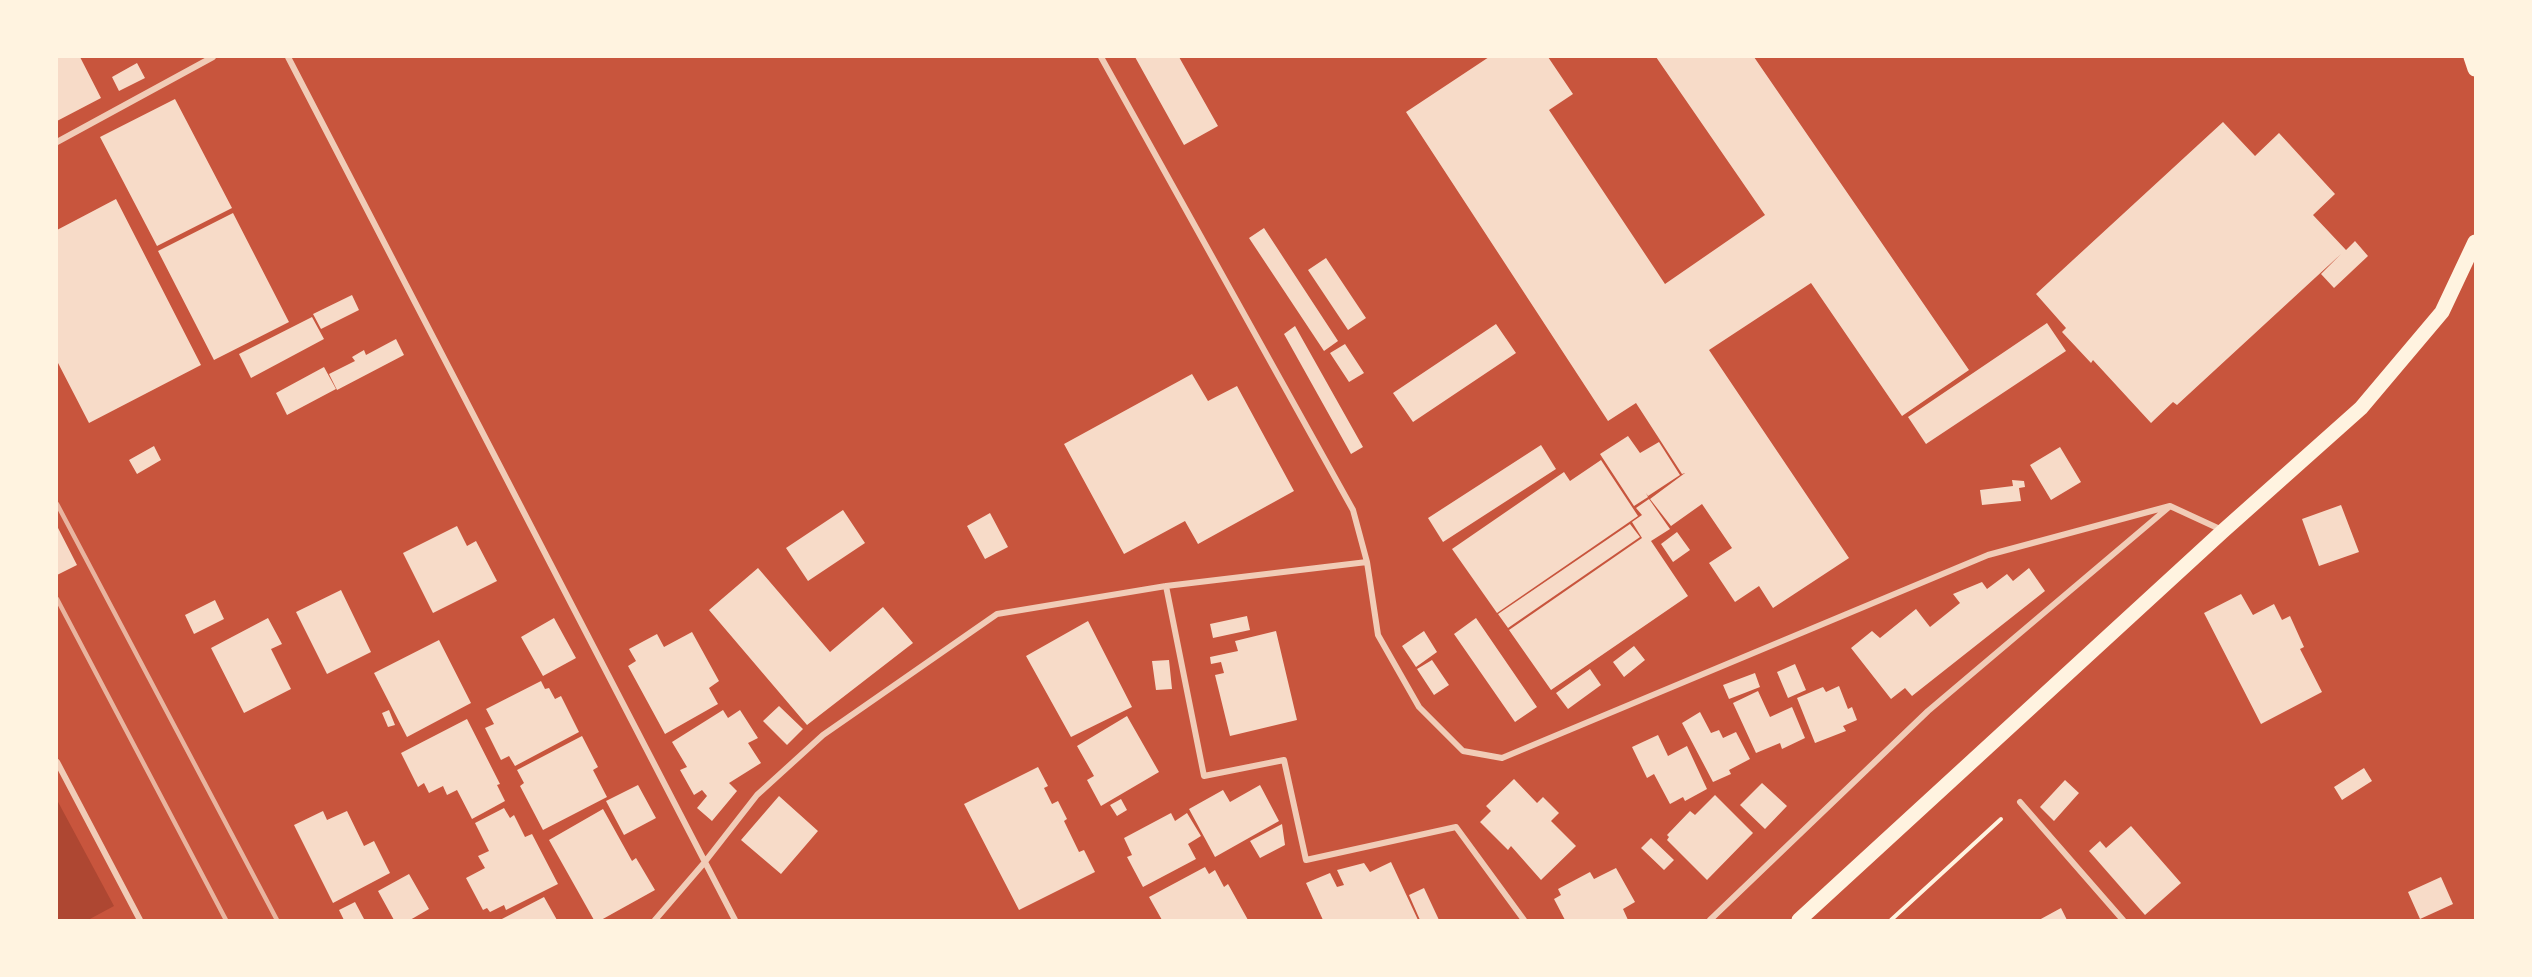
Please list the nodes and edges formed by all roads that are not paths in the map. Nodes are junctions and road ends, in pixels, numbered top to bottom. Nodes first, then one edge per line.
1 (213, 57) edge
2 (288, 57) edge
3 (1101, 57) edge
4 (2471, 57) edge
5 (2475, 69) edge
6 (57, 142) edge
7 (2475, 242) edge
8 (2170, 506) junction
9 (2223, 531) junction
10 (1367, 562) junction
11 (1166, 586) junction
12 (57, 762) edge
13 (2020, 802) road end
14 (704, 862) junction
15 (140, 920) edge
16 (655, 920) edge
17 (735, 920) edge
18 (1524, 920) edge
19 (1710, 920) edge
20 (1798, 920) edge
21 (2123, 920) edge

1 - 6 street
2 - 14 street
3 - 10 street
4 - 5 main road
7 - 9 main road
8 - 9 street
8 - 10 street
8 - 19 street
9 - 20 main road
10 - 11 street
11 - 14 street
11 - 18 street
12 - 15 street
13 - 21 street
14 - 16 street
14 - 17 street

